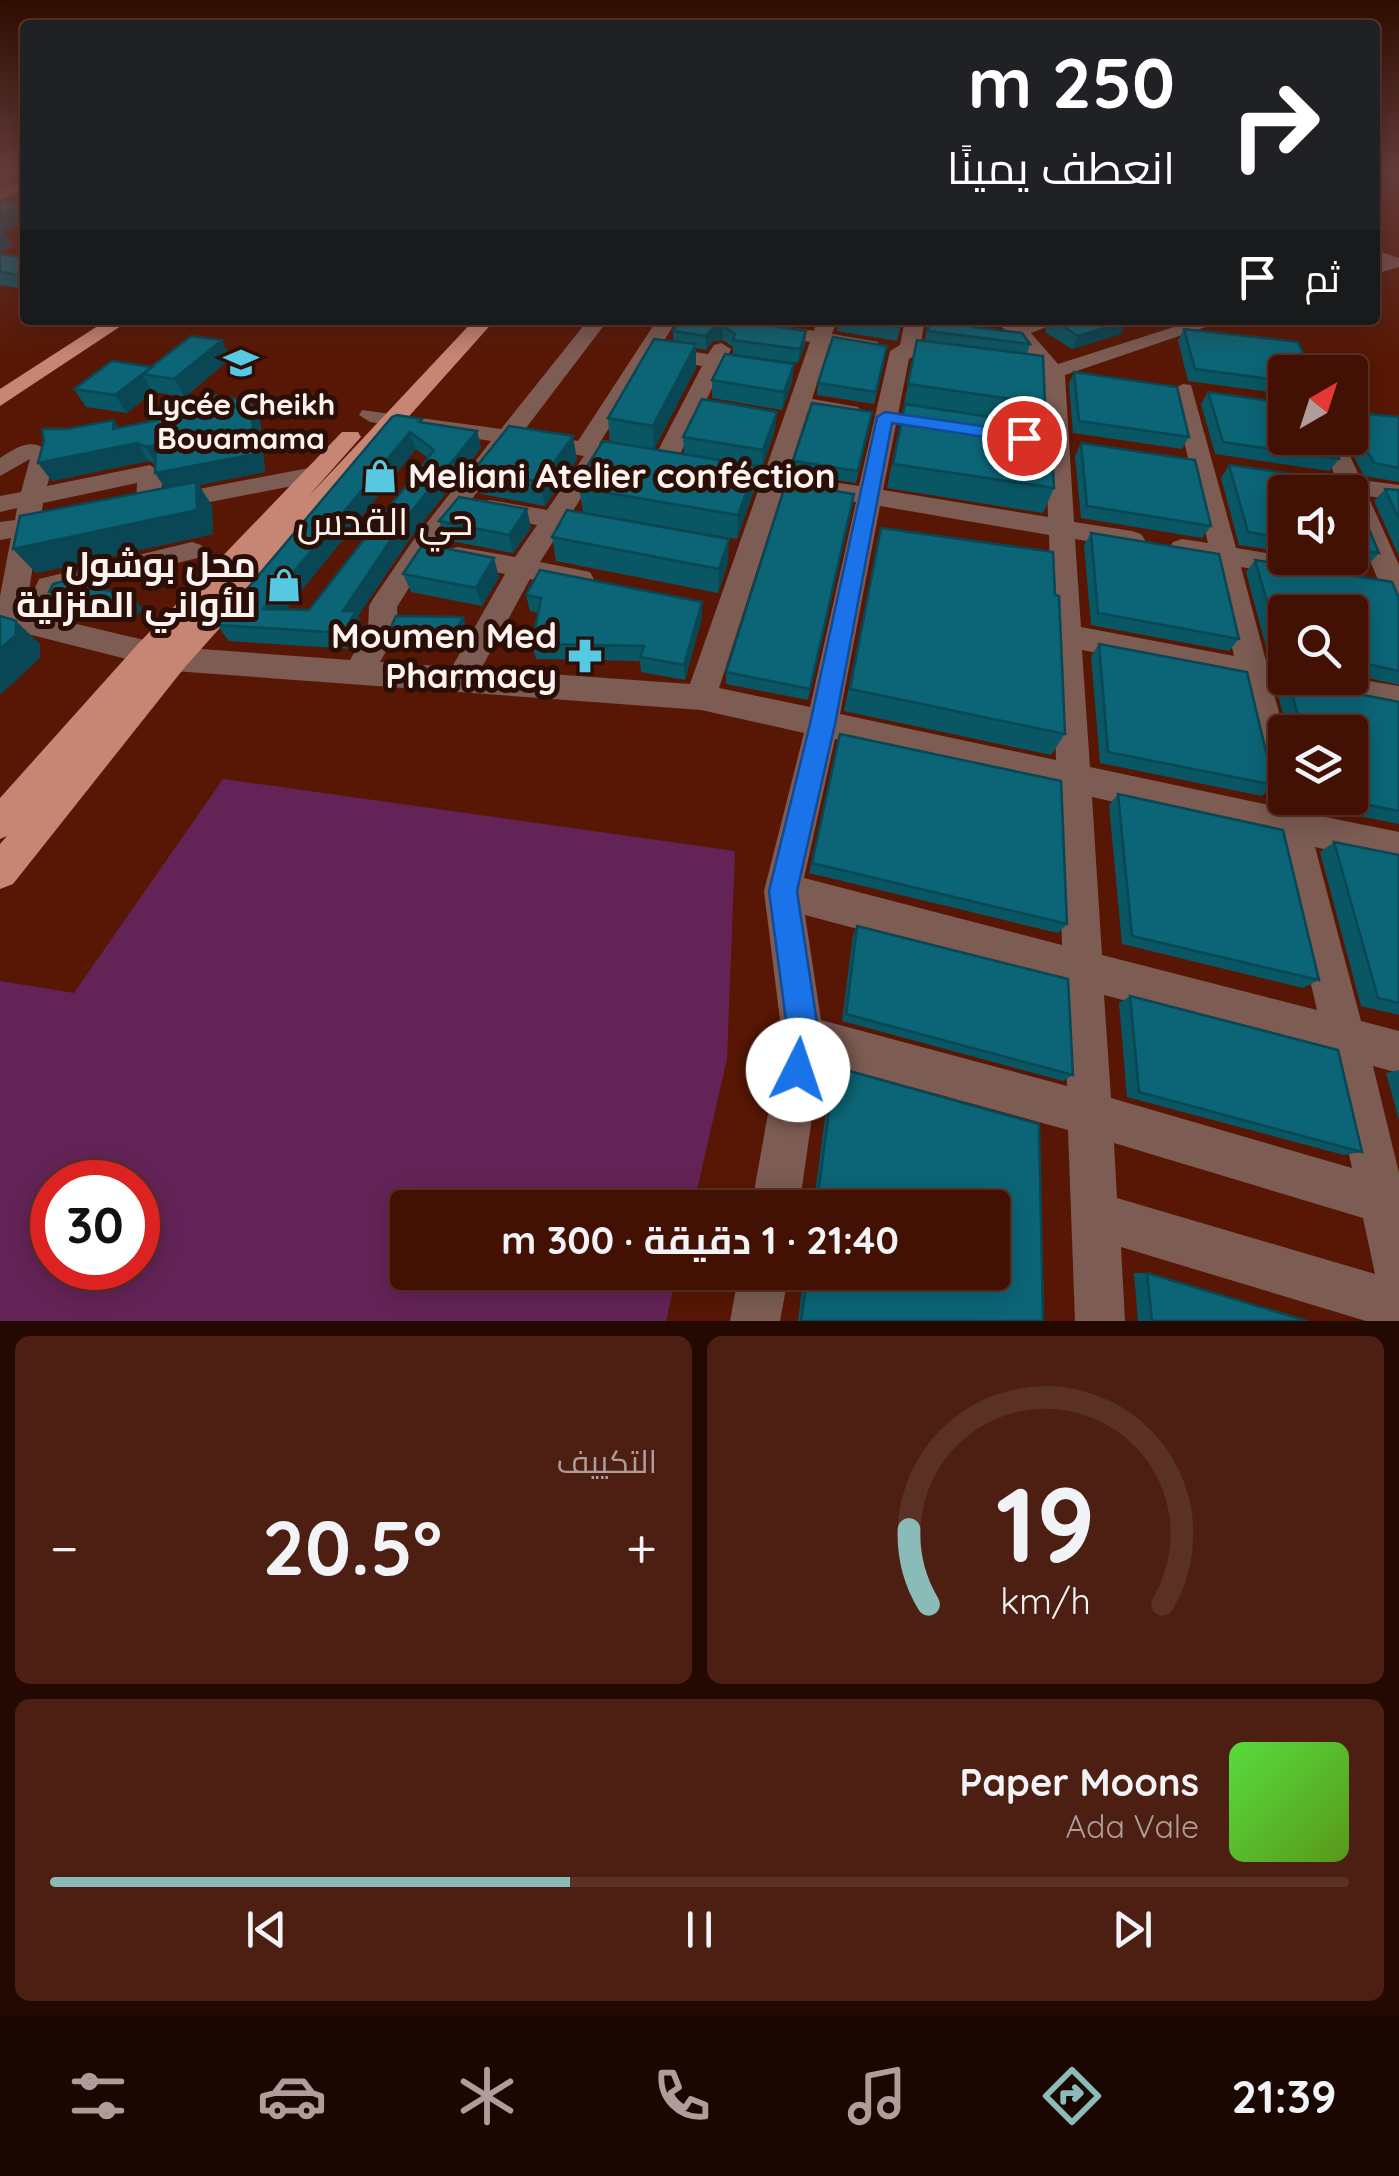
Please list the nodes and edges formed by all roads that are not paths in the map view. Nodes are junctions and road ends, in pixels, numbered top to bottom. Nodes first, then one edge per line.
1 (1380, 257) edge
2 (1380, 267) edge
3 (92, 325) edge
4 (112, 325) edge
5 (459, 325) edge
6 (480, 325) edge
7 (594, 325) edge
8 (664, 325) edge
9 (734, 325) edge
10 (780, 325) edge
11 (915, 325) edge
12 (1010, 325) edge
13 (1194, 325) edge
14 (1128, 327) edge
15 (823, 328) edge
16 (1152, 340) junction
17 (647, 352) junction
18 (912, 353) junction
19 (714, 362) junction
20 (1018, 367) edge
21 (1054, 372) junction
22 (809, 375) junction
23 (1109, 380) edge
24 (0, 386) edge
25 (1182, 390) edge
26 (0, 399) edge
27 (691, 405) junction
28 (725, 410) edge
29 (789, 415) junction
30 (382, 417) junction
31 (895, 419) junction
32 (508, 437) junction
33 (591, 450) junction
34 (664, 462) junction
35 (0, 468) edge
36 (314, 475) junction
37 (774, 479) junction
38 (1368, 488) edge
39 (1399, 493) edge
40 (867, 496) junction
41 (32, 497) junction
42 (457, 502) junction
43 (0, 504) edge
44 (554, 519) junction
45 (1368, 519) edge
46 (78, 520) edge
47 (1064, 529) junction
48 (13, 530) edge
49 (632, 533) edge
50 (421, 548) junction
51 (192, 551) dead end
52 (1226, 556) junction
53 (1268, 563) edge
54 (522, 568) junction
55 (1356, 577) edge
56 (598, 583) edge
57 (1397, 588) edge
58 (13, 619) edge
59 (1068, 636) junction
60 (161, 656) junction
61 (1268, 659) edge
62 (358, 674) junction
63 (1268, 675) edge
64 (459, 682) junction
65 (1368, 693) edge
66 (1277, 695) edge
67 (701, 697) junction
68 (1399, 699) edge
69 (822, 724) junction
70 (1074, 780) junction
71 (0, 823) edge
72 (1290, 826) junction
73 (1399, 850) edge
74 (0, 872) edge
75 (783, 891) junction
76 (1084, 971) junction
77 (804, 1036) junction
78 (1345, 1039) junction
79 (1399, 1052) edge
80 (1090, 1114) junction
81 (777, 1190) edge
82 (1390, 1203) edge
83 (1095, 1215) junction
84 (1399, 1272) edge
85 (761, 1290) edge
86 (1399, 1306) edge
87 (756, 1321) edge
88 (1100, 1321) edge

1 - 2 street
3 - 24 main road
4 - 26 main road
5 - 30 main road
6 - 30 main road
7 - 32 street
8 - 17 street
9 - 19 street
10 - 15 street
11 - 18 street
12 - 21 street
13 - 16 street
14 - 16 street
15 - 18 street
15 - 22 street
16 - 21 street
17 - 19 street
17 - 33 street
18 - 31 street
19 - 22 street
19 - 27 street
20 - 21 street
21 - 23 street
21 - 47 street
22 - 29 street
25 - 52 street
27 - 28 street
27 - 34 street
29 - 31 street
29 - 37 street
30 - 32 street
30 - 36 main road
30 - 60 main road
31 - 40 street
32 - 33 street
32 - 42 street
33 - 34 street
33 - 44 street
34 - 37 street
35 - 41 street
36 - 41 street
36 - 60 main road
37 - 40 street
37 - 67 street
38 - 39 street
40 - 47 street
40 - 69 street
41 - 43 street
41 - 48 street
42 - 44 street
42 - 50 street
44 - 49 street
44 - 54 street
45 - 57 street
46 - 48 street
47 - 52 street
47 - 59 street
48 - 58 street
50 - 54 street
50 - 62 street
51 - 58 street
52 - 53 street
52 - 61 street
54 - 56 street
54 - 64 street
55 - 57 street
58 - 60 street
59 - 63 street
59 - 70 street
60 - 62 street
60 - 71 main road
60 - 74 main road
62 - 64 street
64 - 67 street
65 - 68 street
66 - 72 street
67 - 69 street
69 - 70 street
69 - 75 street
70 - 72 street
70 - 76 street
72 - 73 street
72 - 78 street
75 - 76 street
75 - 77 street
76 - 78 street
76 - 80 street
77 - 80 street
77 - 81 street
78 - 79 street
78 - 82 street
80 - 82 street
80 - 83 street
82 - 84 street
83 - 86 street
83 - 88 street
85 - 87 street

